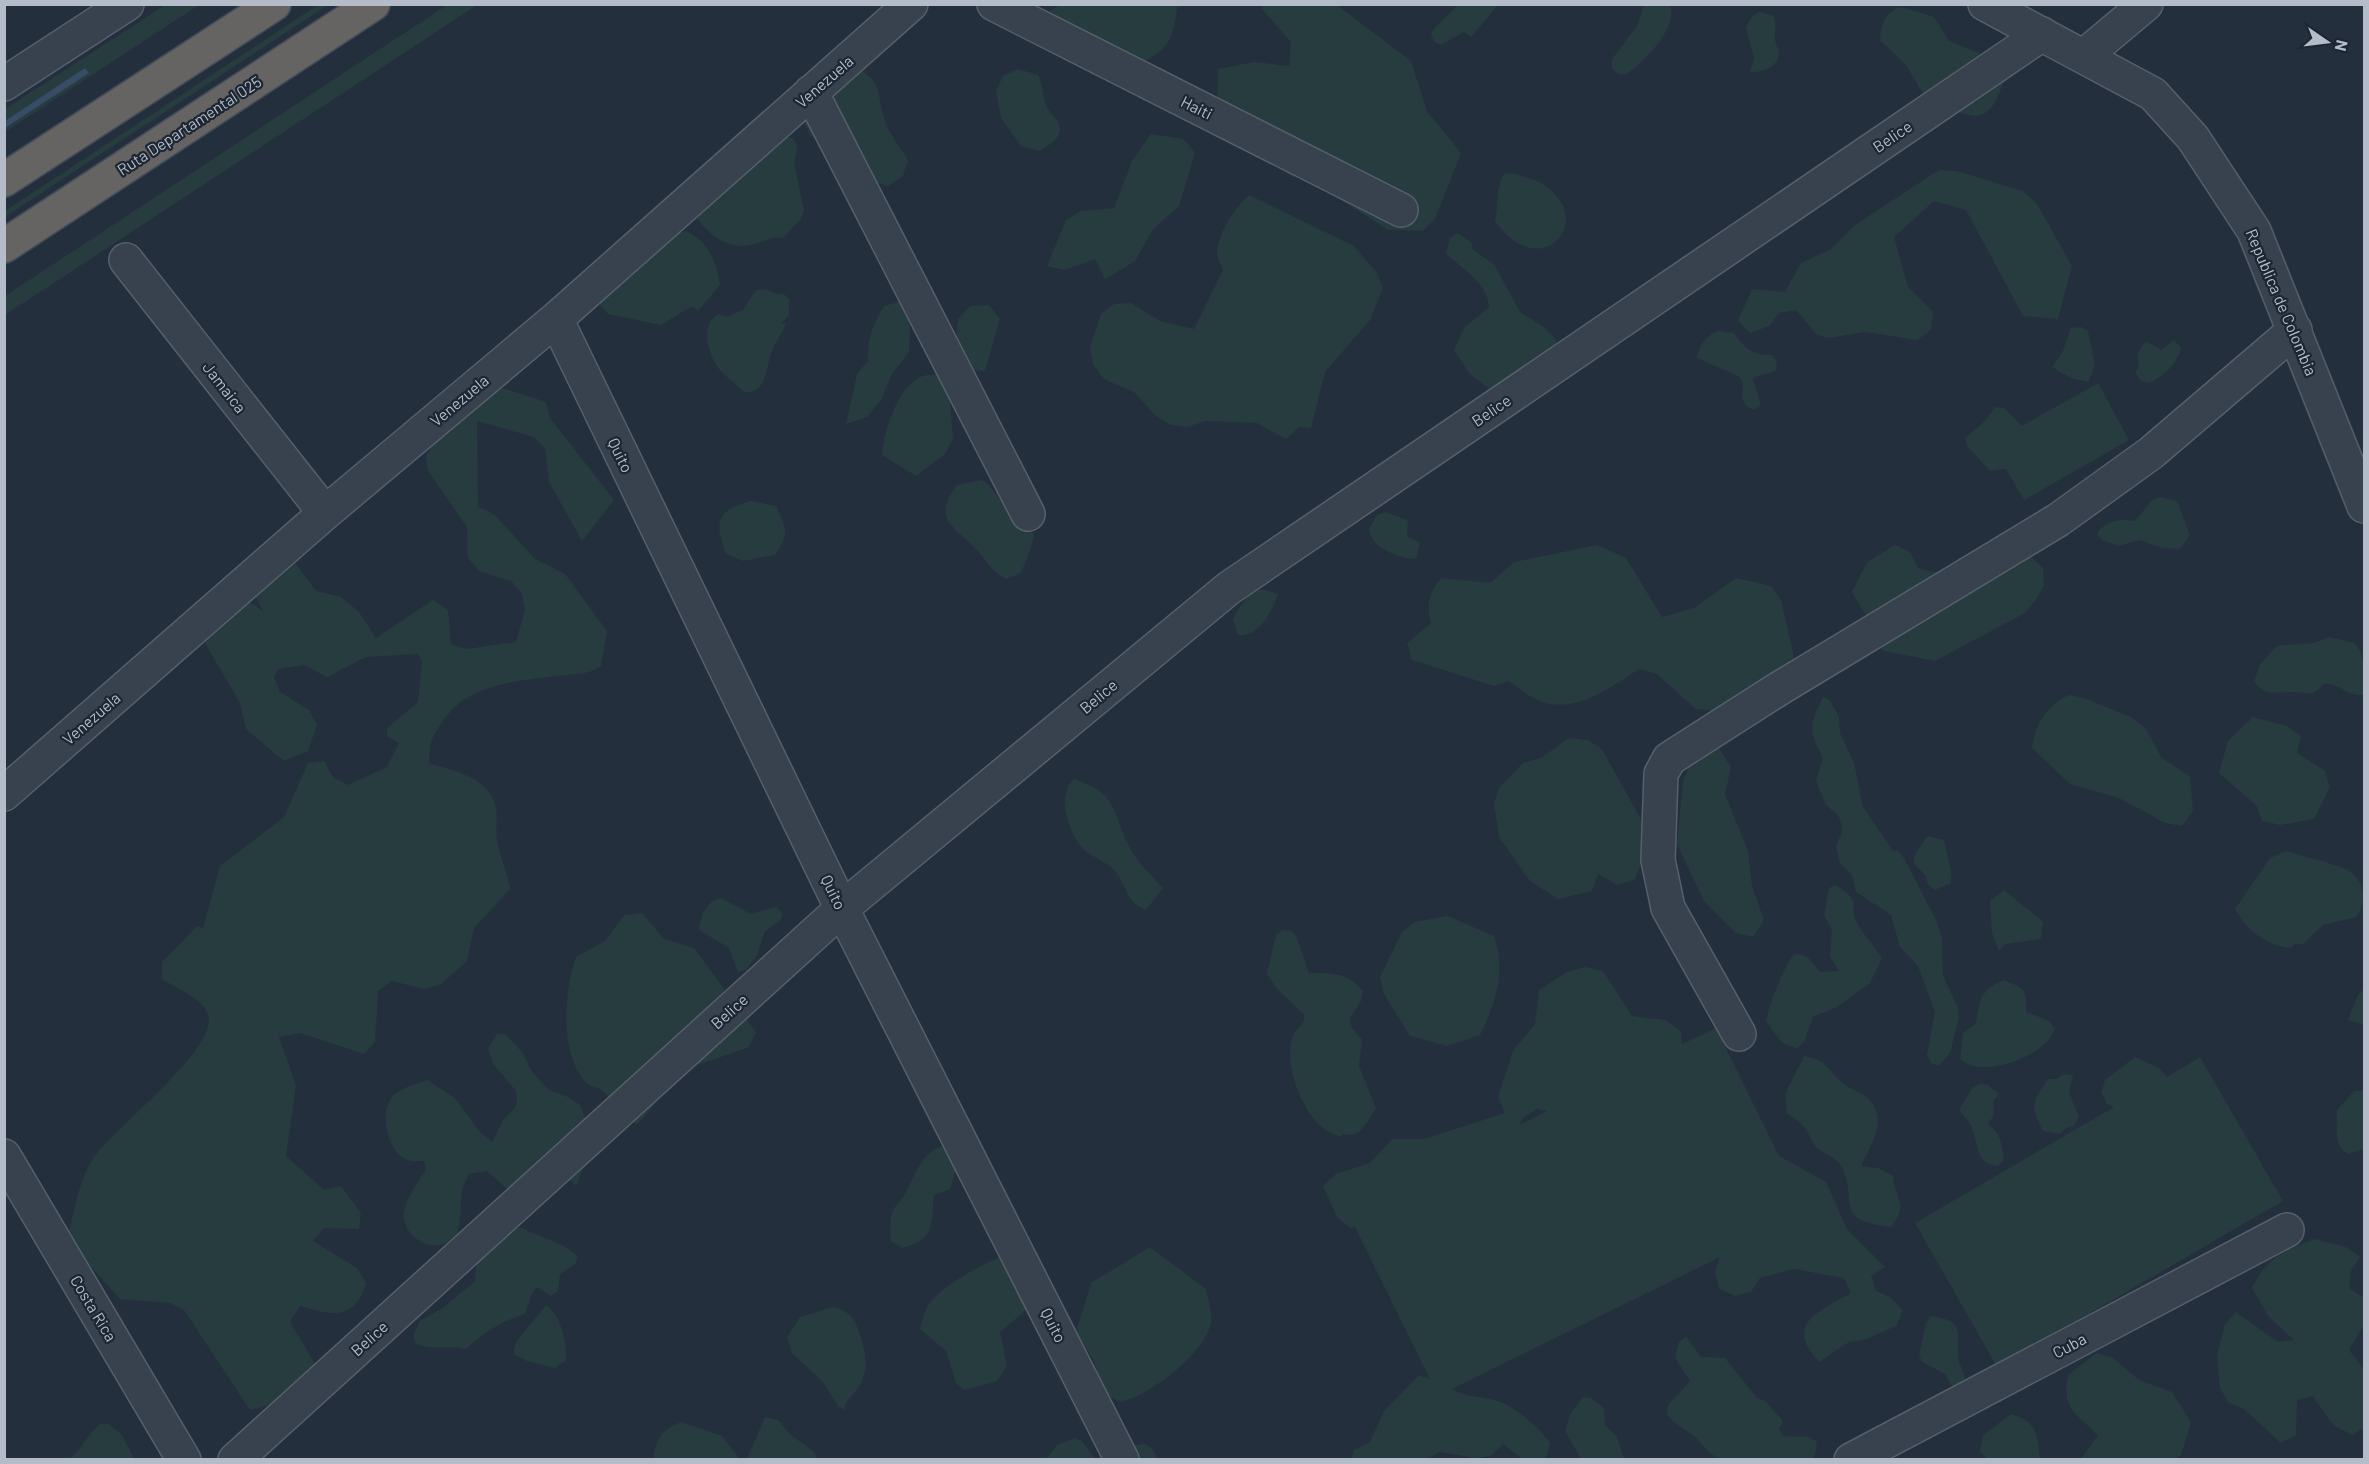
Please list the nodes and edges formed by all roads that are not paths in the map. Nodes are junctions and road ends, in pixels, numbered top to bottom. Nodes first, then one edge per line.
1 (126, 4) edge
2 (274, 4) edge
3 (373, 4) edge
4 (911, 4) edge
5 (993, 4) edge
6 (1985, 4) edge
7 (2146, 4) edge
8 (2042, 34) junction
9 (2084, 56) junction
10 (4, 84) edge
11 (811, 92) junction
12 (5, 178) edge
13 (1401, 210) dead end
14 (4, 246) edge
15 (126, 260) dead end
16 (556, 319) junction
17 (2295, 330) junction
18 (2364, 507) edge
19 (325, 513) junction
20 (1028, 514) dead end
21 (4, 794) edge
22 (842, 909) junction
23 (1740, 1034) dead end
24 (4, 1156) edge
25 (2287, 1230) dead end
26 (184, 1460) edge
27 (235, 1460) edge
28 (1122, 1460) edge
29 (1851, 1460) edge

1 - 10 street
2 - 12 highway
3 - 14 highway, Ruta Departamental 025
4 - 11 street, Venezuela
5 - 13 street, Haiti
6 - 8 street, Republica de Colombia
7 - 9 street
8 - 9 street, Republica de Colombia
8 - 22 street, Belice
9 - 17 street, Republica de Colombia
11 - 16 street, Venezuela
11 - 20 street
15 - 19 street, Jamaica
16 - 19 street, Venezuela
16 - 22 street, Quito
17 - 18 street, Republica de Colombia
17 - 23 street
19 - 21 street, Venezuela
22 - 27 street, Belice
22 - 28 street, Quito
24 - 26 street, Costa Rica
25 - 29 street, Cuba

